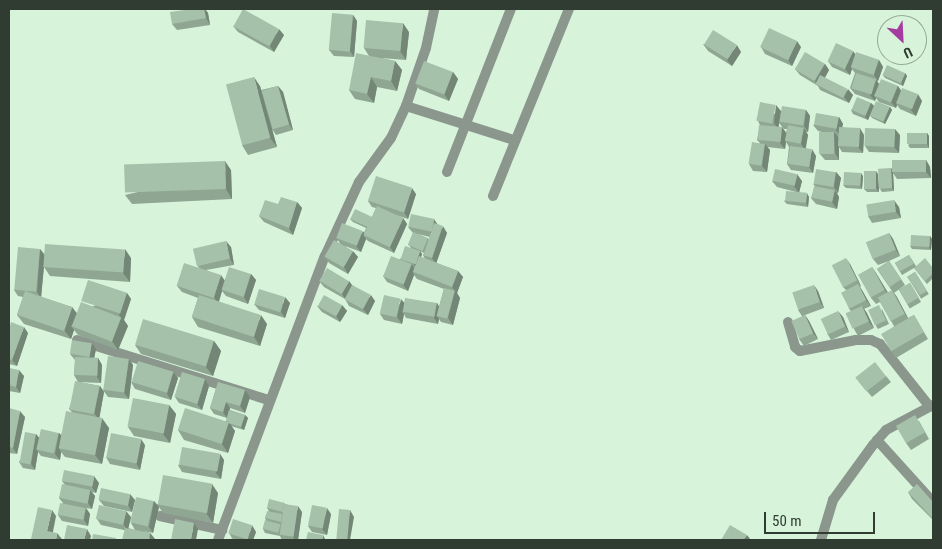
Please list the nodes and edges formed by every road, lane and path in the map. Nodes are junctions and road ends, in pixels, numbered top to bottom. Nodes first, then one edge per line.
1 (434, 9) edge
2 (511, 9) edge
3 (569, 9) edge
4 (406, 106) junction
5 (464, 124) junction
6 (514, 140) junction
7 (447, 172) dead end
8 (493, 196) dead end
9 (788, 322) dead end
10 (77, 340) edge
11 (269, 400) junction
12 (932, 406) edge
13 (877, 440) junction
14 (933, 502) edge
15 (160, 516) edge
16 (220, 535) edge
17 (821, 540) edge

1 - 4 street
2 - 5 street
3 - 6 street
4 - 5 street
4 - 11 street
5 - 6 street
5 - 7 street
6 - 8 street
9 - 12 street
10 - 11 street
11 - 16 street
12 - 13 street
13 - 14 street
13 - 17 street
15 - 16 street

